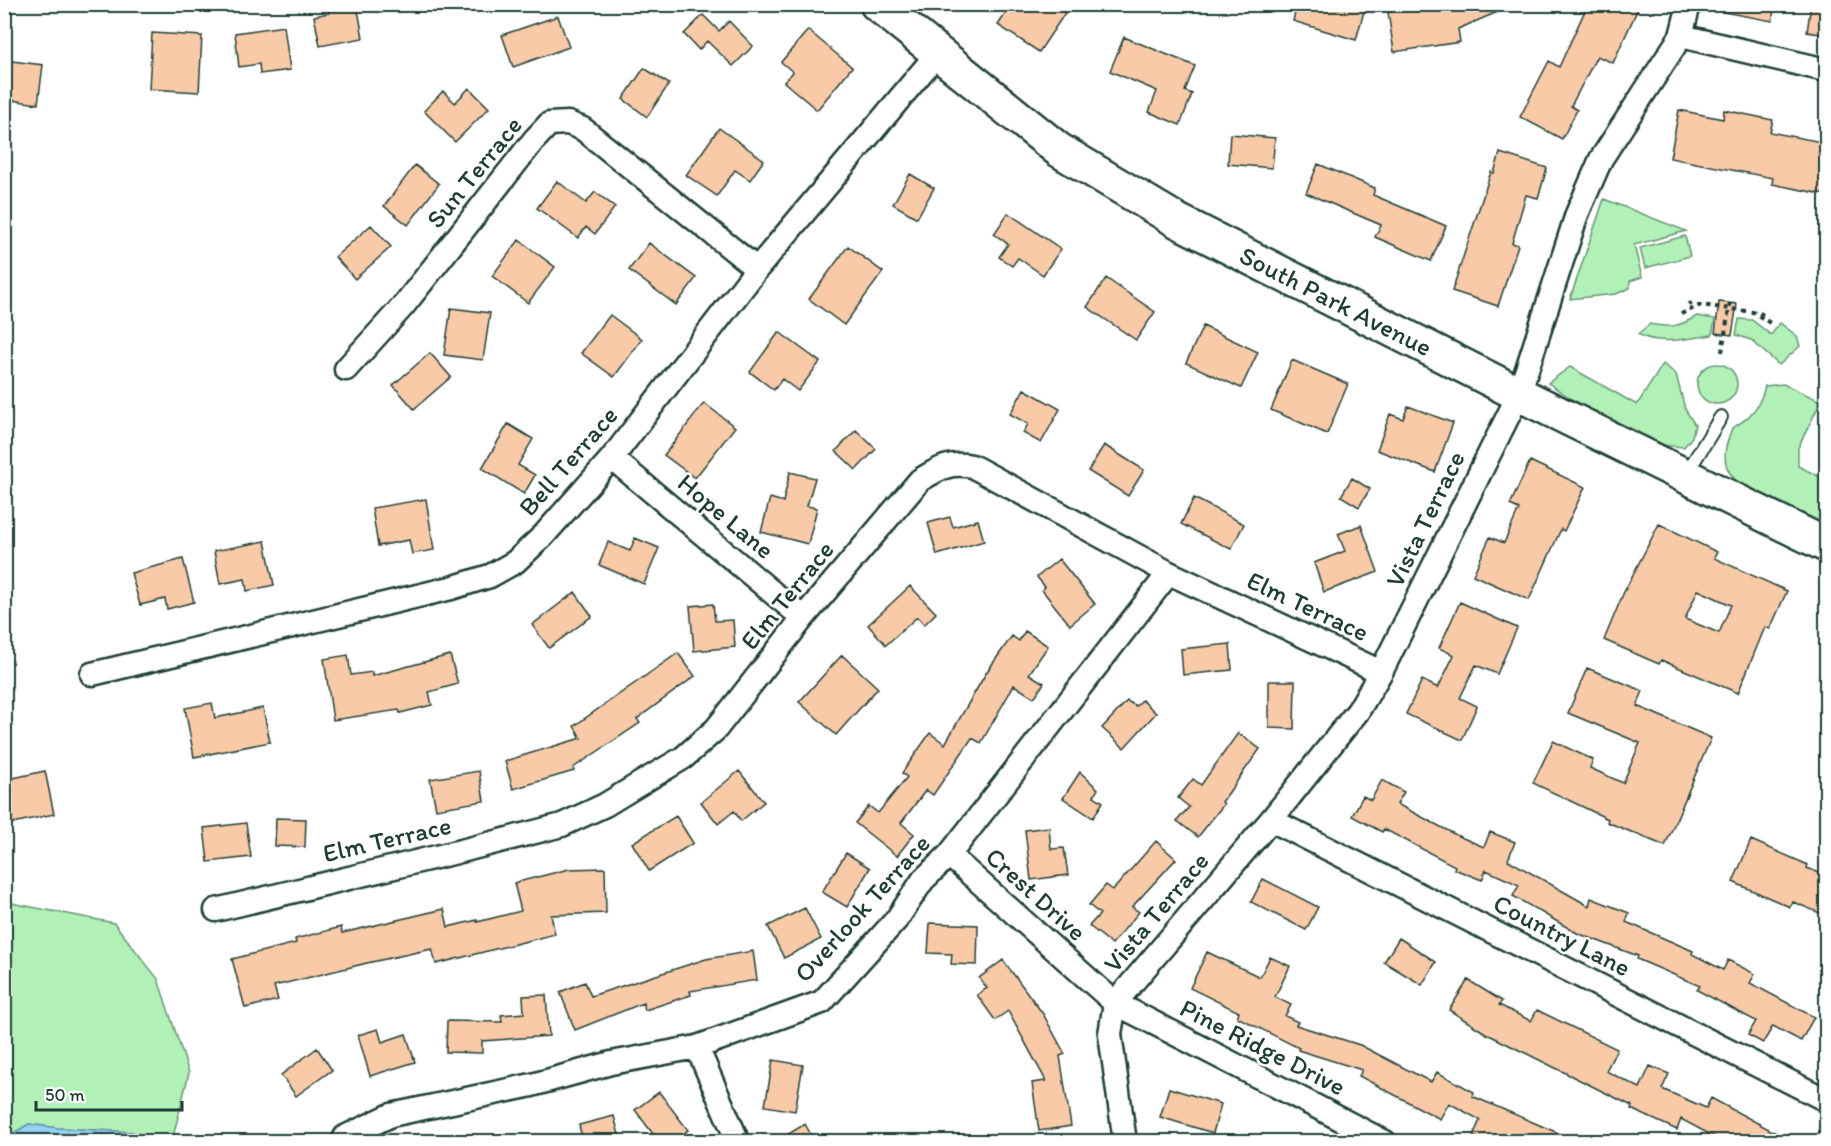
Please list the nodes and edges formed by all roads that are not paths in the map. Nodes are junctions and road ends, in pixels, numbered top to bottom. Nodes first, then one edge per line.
1 (878, 4) edge
2 (1689, 4) edge
3 (1681, 36) junction
4 (938, 54) junction
5 (1827, 70) edge
6 (757, 269) junction
7 (346, 369) dead end
8 (1519, 394) junction
9 (1721, 417) dead end
10 (612, 458) junction
11 (1686, 475) junction
12 (1827, 545) edge
13 (1169, 573) junction
14 (803, 618) junction
15 (1381, 672) junction
16 (92, 674) dead end
17 (1271, 820) junction
18 (949, 855) junction
19 (216, 910) dead end
20 (1115, 1003) junction
21 (697, 1047) junction
22 (1827, 1101) edge
23 (1359, 1135) edge
24 (343, 1142) edge
25 (738, 1142) edge
26 (1125, 1142) edge
27 (1385, 1142) edge

1 - 4 street, South Park Avenue
2 - 3 street, Vista Terrace
3 - 5 street
3 - 8 street, Vista Terrace
4 - 6 street, Bell Terrace
4 - 8 street, South Park Avenue
6 - 7 street, Sun Terrace
6 - 10 street, Bell Terrace
8 - 11 street, South Park Avenue
8 - 15 street, Vista Terrace
9 - 11 lane
10 - 14 street, Hope Lane
10 - 16 street, Bell Terrace
11 - 12 street, South Park Avenue
13 - 14 street, Elm Terrace
13 - 15 street, Elm Terrace
13 - 18 street, Overlook Terrace
14 - 19 street, Elm Terrace
15 - 17 street, Vista Terrace
17 - 20 street, Vista Terrace
17 - 22 street, Country Lane
18 - 20 street, Crest Drive
18 - 21 street, Overlook Terrace
20 - 23 street, Pine Ridge Drive
20 - 26 street
21 - 24 street, Overlook Terrace
21 - 25 street
23 - 27 street, Pine Ridge Drive

